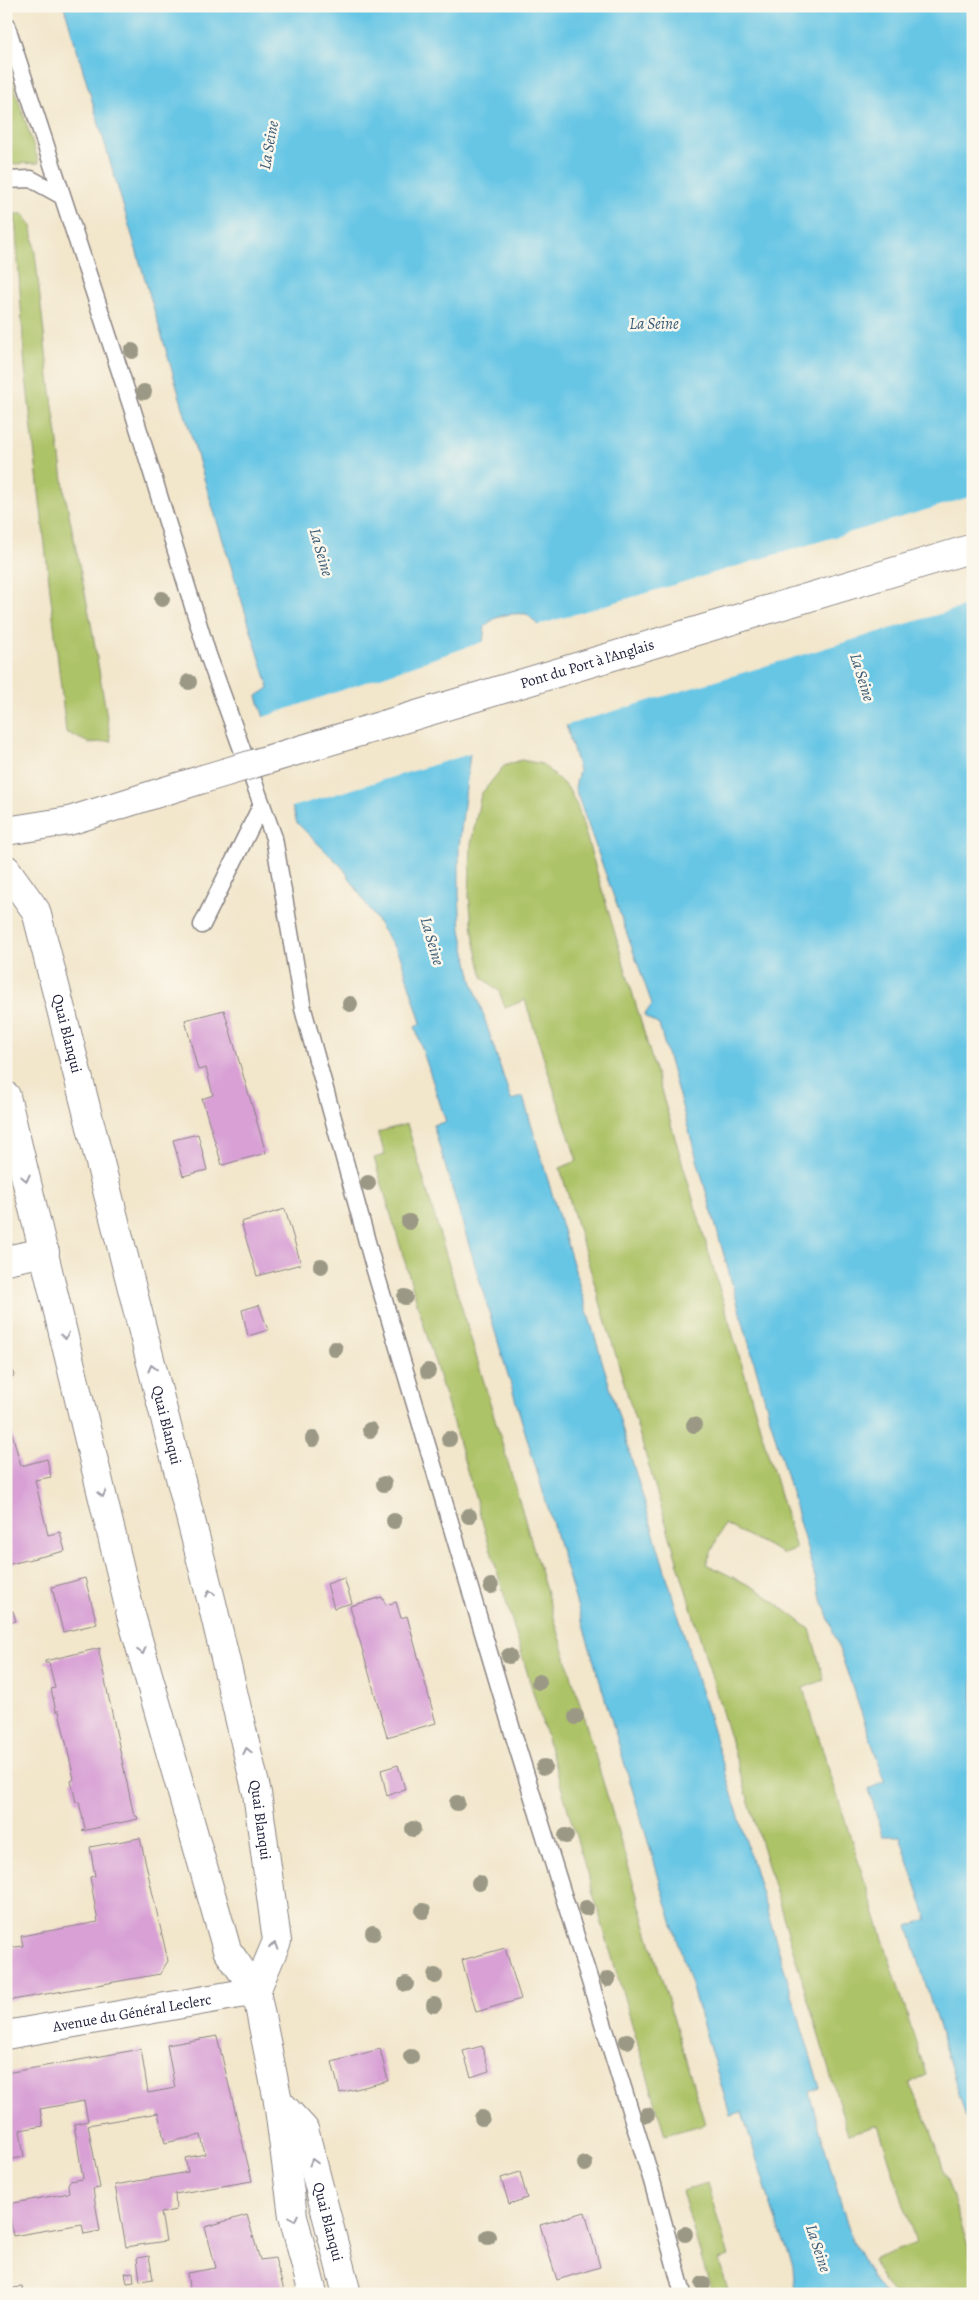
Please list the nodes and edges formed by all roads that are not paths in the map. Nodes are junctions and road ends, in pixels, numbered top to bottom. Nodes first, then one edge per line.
1 (6, 24) edge
2 (6, 180) edge
3 (62, 196) junction
4 (973, 548) edge
5 (262, 804) junction
6 (6, 831) edge
7 (6, 869) edge
8 (202, 925) dead end
9 (6, 1096) edge
10 (45, 1252) junction
11 (6, 1260) edge
12 (256, 1991) junction
13 (6, 2035) edge
14 (278, 2101) junction
15 (313, 2294) edge
16 (347, 2294) edge
17 (683, 2294) edge

1 - 3 lane
2 - 3 lane
3 - 5 lane
4 - 6 main road, Pont du Port à l'Anglais, bridge
5 - 8 lane
5 - 17 lane
12 -> 7 main road, Quai Blanqui
9 -> 10 main road, Quai Blanqui
10 - 11 main road
10 -> 12 main road, Quai Blanqui
12 - 13 main road, Avenue du Général Leclerc
12 - 14 main road, Quai Blanqui
14 -> 15 main road, Quai Blanqui
16 -> 14 main road, Quai Blanqui

